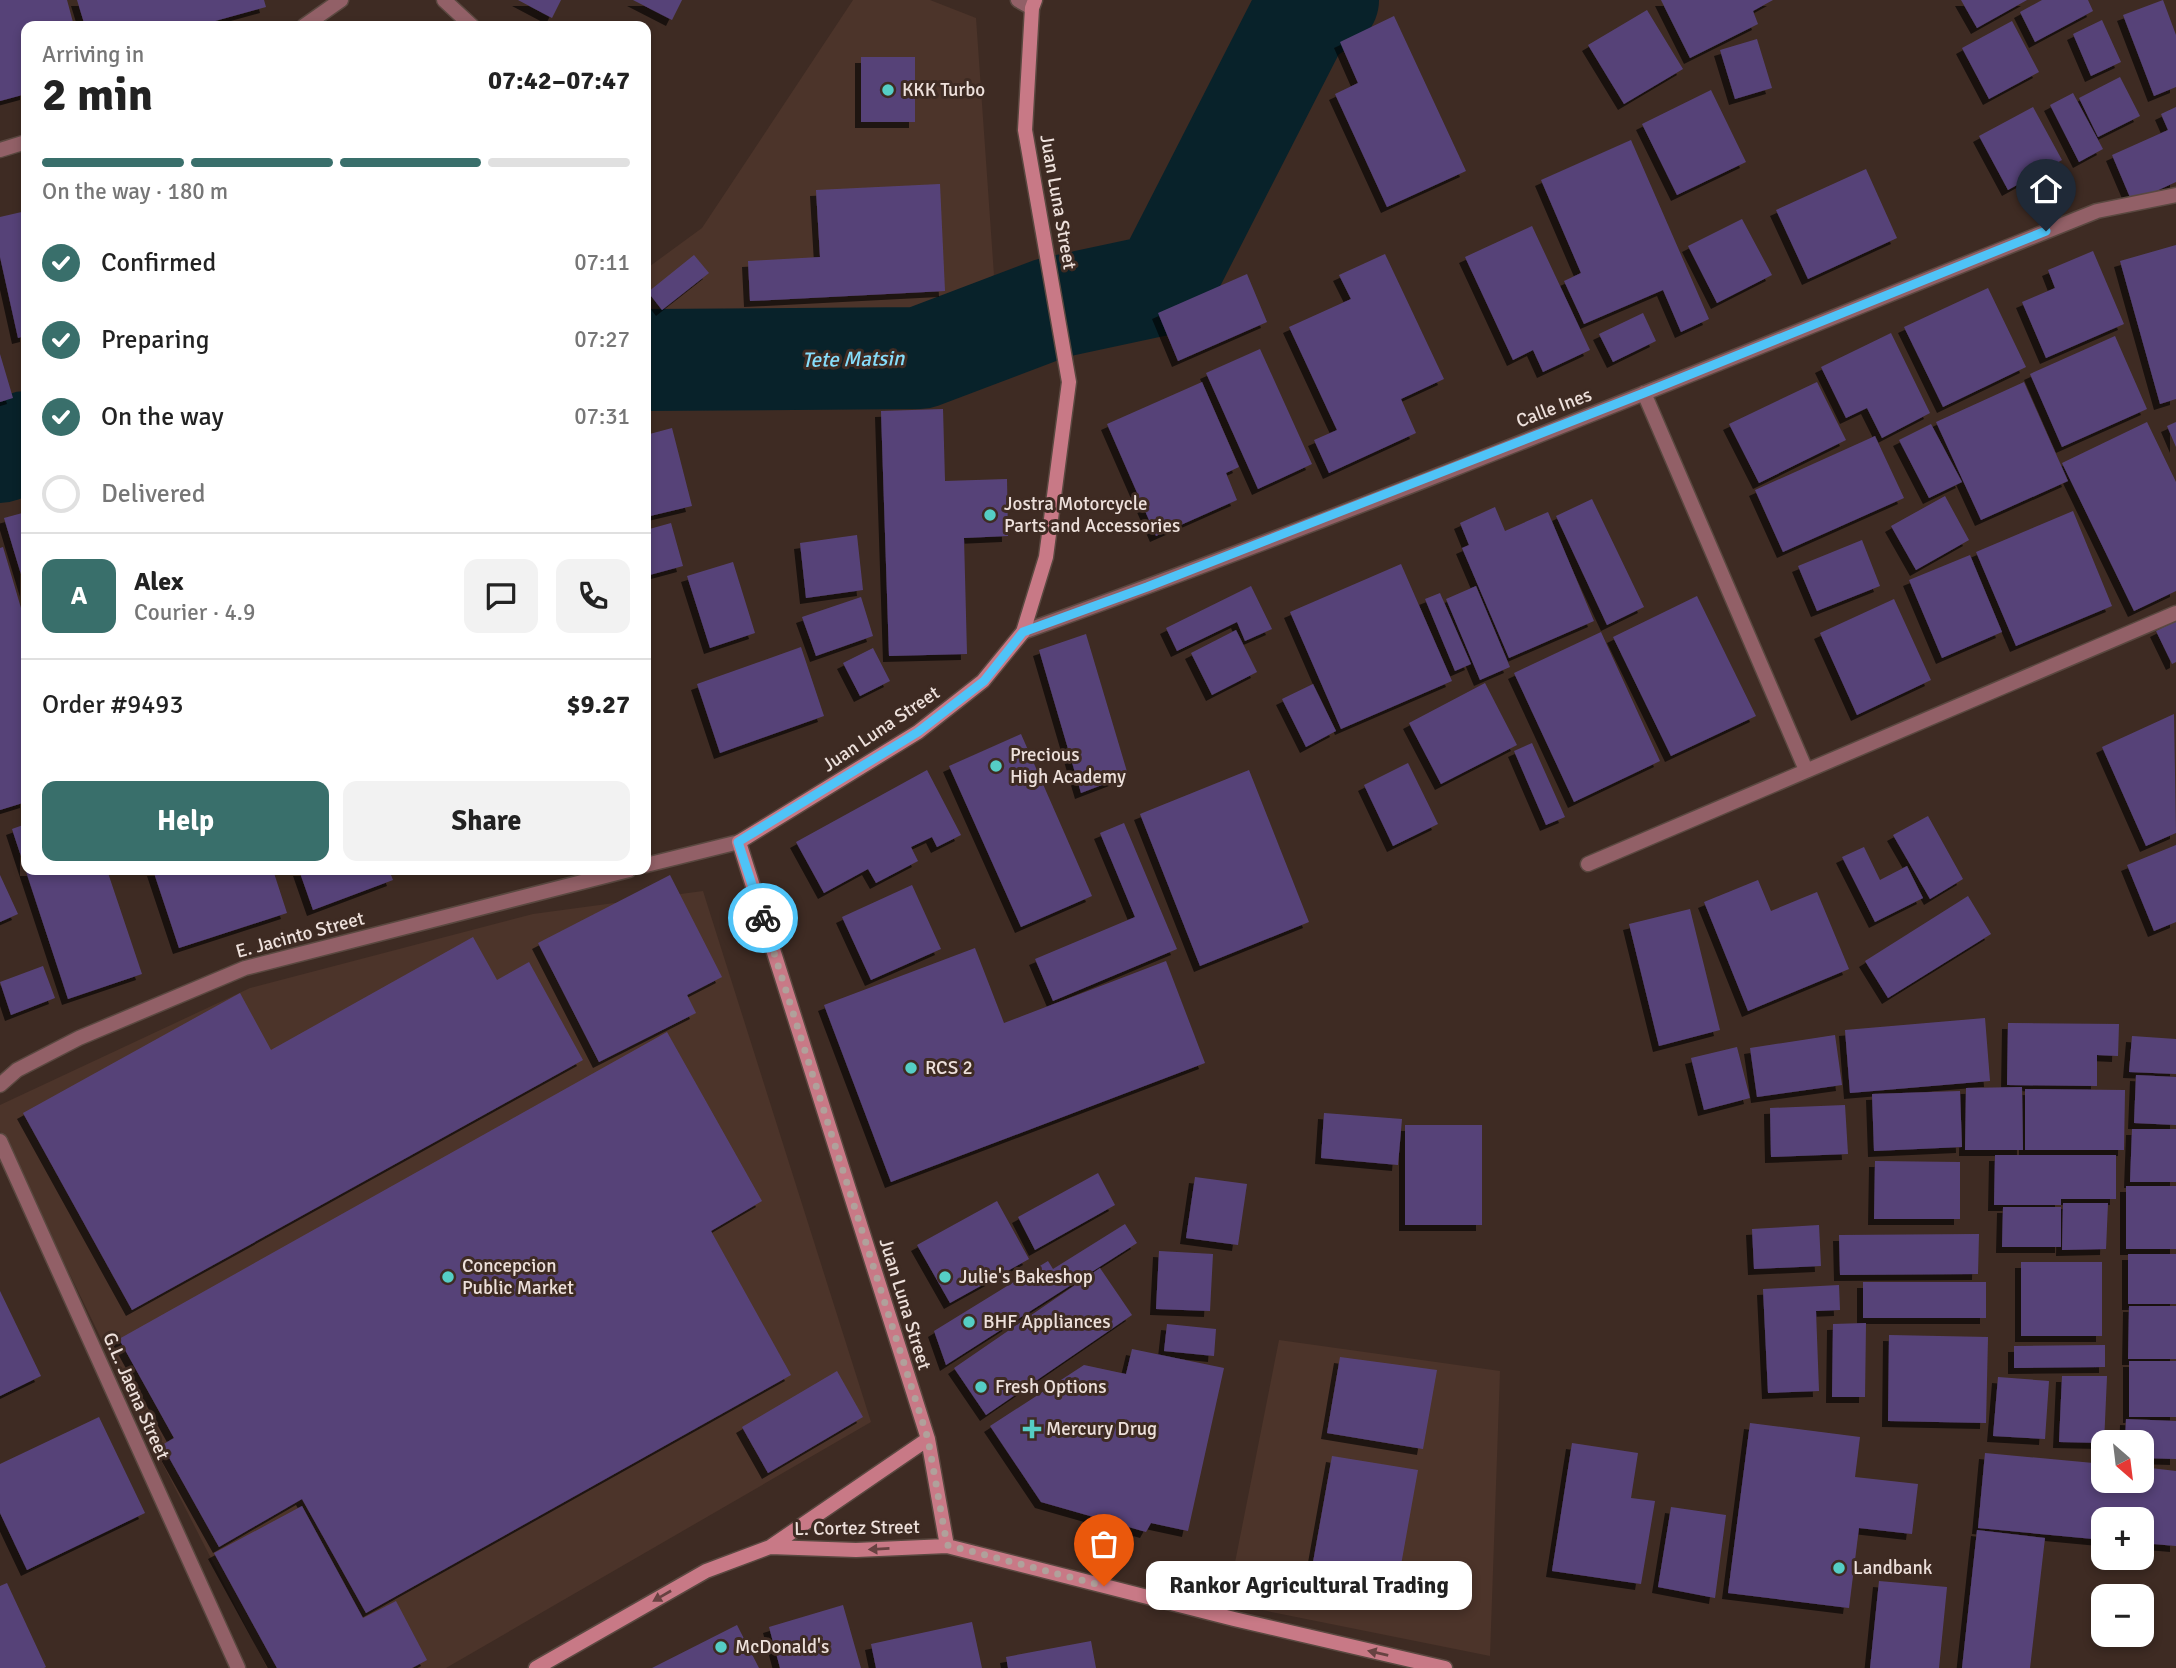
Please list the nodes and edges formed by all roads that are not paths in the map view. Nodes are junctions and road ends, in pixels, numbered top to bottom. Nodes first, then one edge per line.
1 (341, 0) edge
2 (444, 0) edge
3 (1017, 0) edge
4 (1034, 4) edge
5 (311, 21) edge
6 (467, 21) edge
7 (21, 144) edge
8 (0, 150) edge
9 (2176, 195) edge
10 (1644, 393) junction
11 (2176, 613) edge
12 (1023, 632) junction
13 (1806, 770) junction
14 (738, 842) junction
15 (651, 864) edge
16 (1588, 864) dead end
17 (609, 875) edge
18 (0, 1086) edge
19 (0, 1141) edge
20 (928, 1439) junction
21 (947, 1545) junction
22 (770, 1547) junction
23 (238, 1668) edge
24 (536, 1668) edge
25 (1445, 1668) edge

1 - 5 street
2 - 6 street
3 - 4 street
4 - 12 street, Juan Luna Street
7 - 8 street
9 - 10 street, Calle Ines
10 - 12 street, Calle Ines
10 - 13 street
11 - 13 street
12 - 14 street, Juan Luna Street
13 - 16 street
14 - 15 street
14 - 20 street, Juan Luna Street
17 - 18 street, E. Jacinto Street
19 - 23 street, G.L. Jaena Street
20 - 21 street, Juan Luna Street
20 - 22 street
21 -> 22 street, L. Cortez Street
25 -> 21 street, L. Cortez Street
22 -> 24 street, L. Cortez Street

